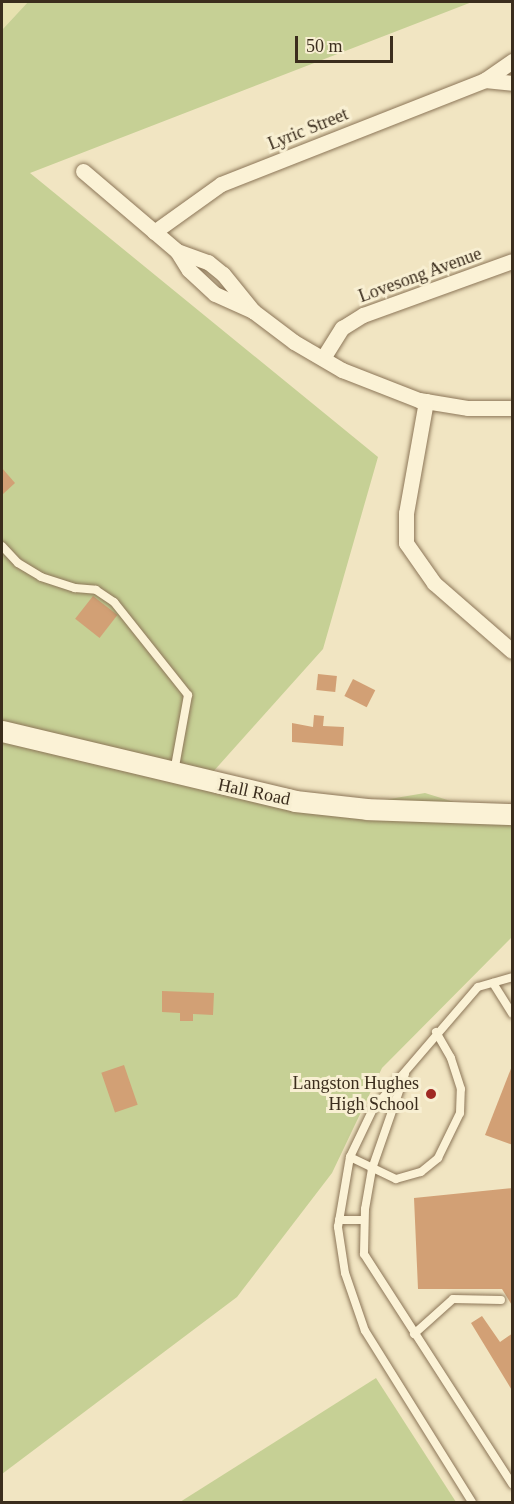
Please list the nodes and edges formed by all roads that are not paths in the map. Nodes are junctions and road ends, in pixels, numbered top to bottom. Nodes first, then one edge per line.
1 (513, 61) edge
2 (485, 80) junction
3 (513, 83) edge
4 (83, 171) dead end
5 (154, 232) junction
6 (177, 251) junction
7 (513, 261) edge
8 (253, 311) junction
9 (323, 358) junction
10 (426, 401) junction
11 (513, 408) edge
12 (2, 546) edge
13 (513, 651) edge
14 (2, 732) edge
15 (174, 773) junction
16 (513, 814) edge
17 (513, 977) edge
18 (493, 983) junction
19 (513, 1013) edge
20 (436, 1032) junction
21 (407, 1067) junction
22 (350, 1157) junction
23 (372, 1169) junction
24 (339, 1220) junction
25 (364, 1220) junction
26 (501, 1300) dead end
27 (414, 1334) junction
28 (513, 1484) edge
29 (472, 1503) edge

1 - 2 street, Lyric Street
2 - 3 street, Lyric Street
2 - 5 street, Lyric Street
4 - 5 street
5 - 6 street
6 - 8 street
6 - 8 street
7 - 9 street, Lovesong Avenue
8 - 9 street
9 - 10 street
10 - 11 street
10 - 13 street
12 - 15 lane
14 - 15 street, Hall Road
15 - 16 street, Hall Road
17 - 18 lane
18 - 19 lane
18 - 20 lane
20 - 21 lane
20 - 23 lane
21 - 22 lane
21 - 23 lane
22 - 23 lane
22 - 24 lane
23 - 25 lane
24 - 25 lane
24 - 29 lane
25 - 27 lane
26 - 27 lane
27 - 28 lane

